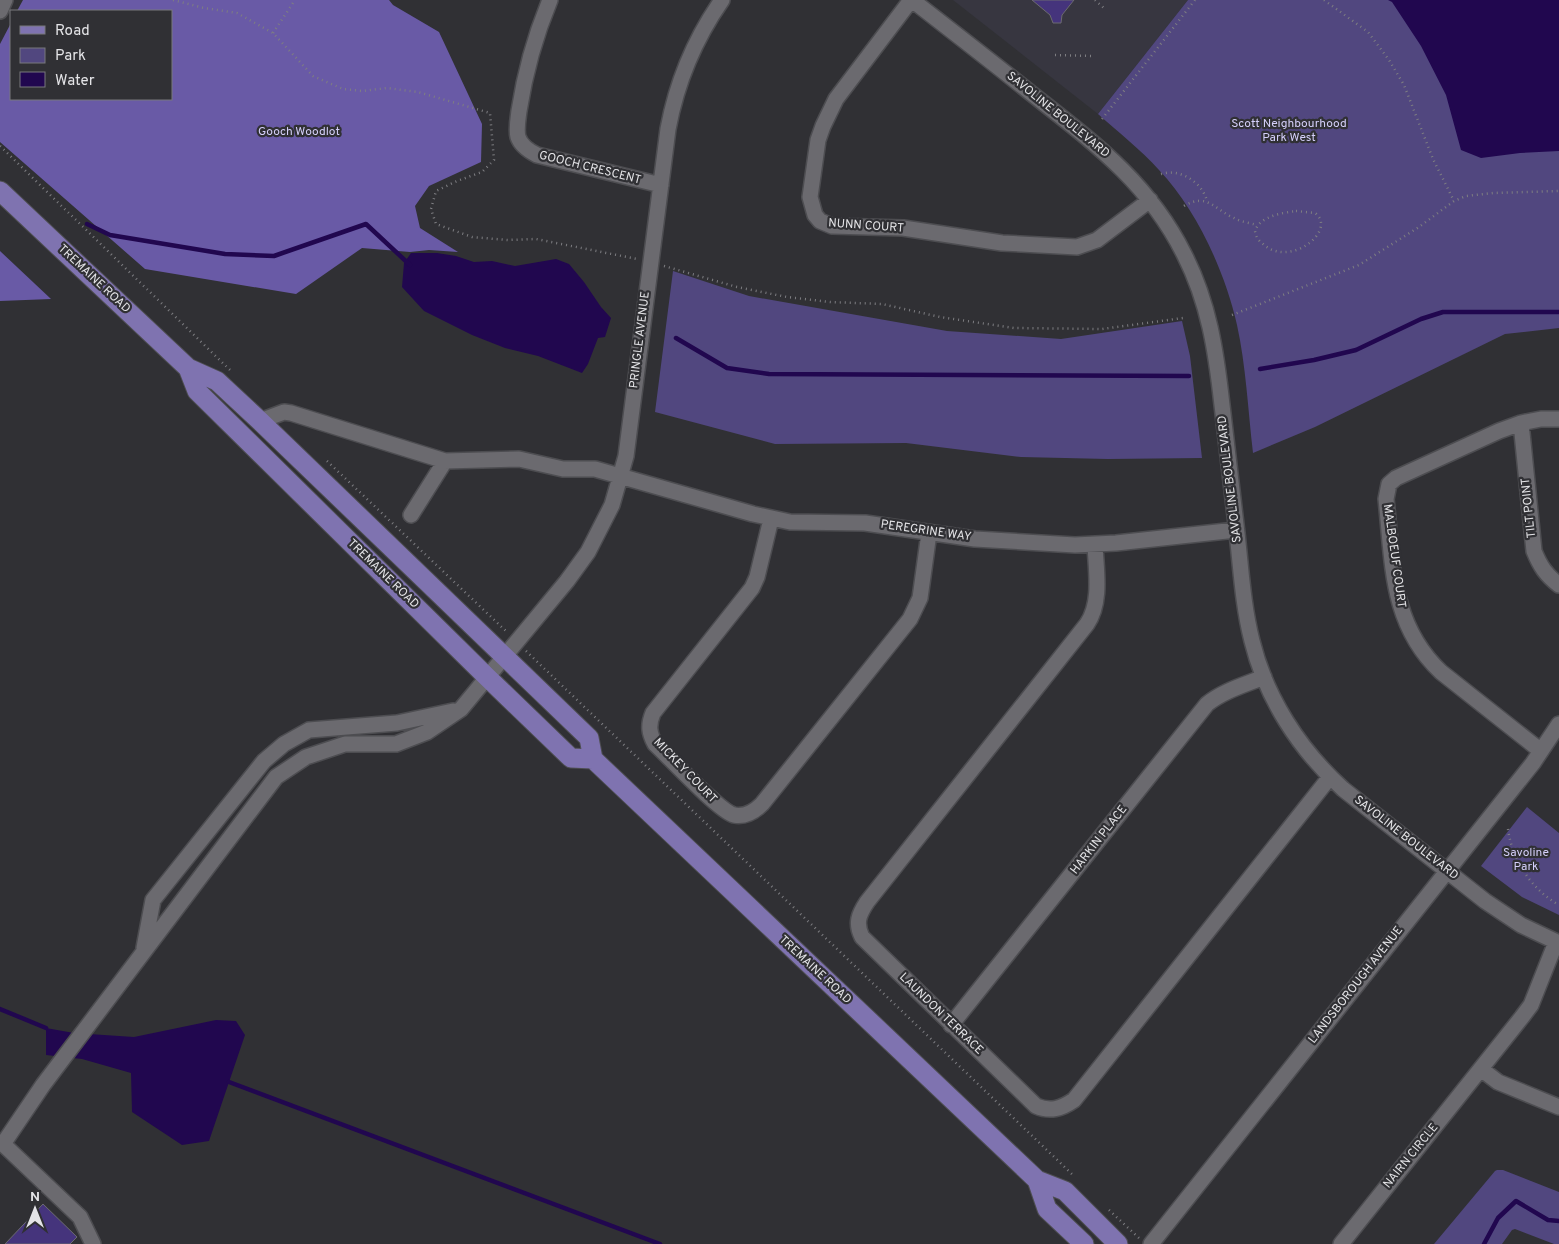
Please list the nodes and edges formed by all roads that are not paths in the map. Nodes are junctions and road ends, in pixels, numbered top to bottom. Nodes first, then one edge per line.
1 (5, 0) edge
2 (550, 0) edge
3 (722, 0) edge
4 (911, 0) edge
5 (0, 11) edge
6 (661, 185) junction
7 (0, 191) edge
8 (1150, 200) junction
9 (188, 368) junction
10 (1559, 419) edge
11 (260, 421) junction
12 (1520, 423) junction
13 (445, 461) junction
14 (621, 477) junction
15 (411, 515) dead end
16 (771, 519) junction
17 (1236, 530) junction
18 (929, 533) junction
19 (1095, 545) junction
20 (1559, 585) edge
21 (504, 656) junction
22 (487, 677) junction
23 (1264, 677) junction
24 (461, 709) junction
25 (1559, 724) edge
26 (1541, 750) junction
27 (593, 759) junction
28 (1330, 777) junction
29 (1447, 871) junction
30 (1557, 942) edge
31 (143, 952) junction
32 (951, 1025) junction
33 (1481, 1069) junction
34 (1559, 1107) edge
35 (1037, 1180) junction
36 (1145, 1241) edge
37 (94, 1244) edge
38 (1084, 1244) edge
39 (1118, 1244) edge
40 (1341, 1244) edge

1 - 5 street
2 - 6 street, GOOCH CRESCENT
3 - 6 street, PRINGLE AVENUE
4 - 8 street, SAVOLINE BOULEVARD
4 - 8 street, NUNN COURT
6 - 14 street, PRINGLE AVENUE
7 - 9 main road, TREMAINE ROAD
8 - 17 street, SAVOLINE BOULEVARD
9 - 11 main road, TREMAINE ROAD
9 - 22 main road, TREMAINE ROAD
10 - 12 street, MALBOEUF COURT
11 - 13 street, PEREGRINE WAY
11 - 21 main road, TREMAINE ROAD
12 - 20 street, TILT POINT
12 - 26 street, MALBOEUF COURT
13 - 14 street, PEREGRINE WAY
13 - 15 street
14 - 16 street, PEREGRINE WAY
14 - 21 street, PRINGLE AVENUE
16 - 18 street, PEREGRINE WAY
16 - 18 street, MICKEY COURT
17 - 19 street, PEREGRINE WAY
17 - 23 street, SAVOLINE BOULEVARD
18 - 19 street, PEREGRINE WAY
19 - 32 street, LAUNDON TERRACE
21 - 22 street, PRINGLE AVENUE
21 - 27 main road, TREMAINE ROAD
22 - 24 street, PRINGLE AVENUE
22 - 27 main road, TREMAINE ROAD
23 - 28 street, SAVOLINE BOULEVARD
23 - 32 street, HARKIN PLACE
24 - 31 street, PRINGLE AVENUE
24 - 31 street
25 - 26 street, LANDSBOROUGH AVENUE
26 - 29 street, LANDSBOROUGH AVENUE
27 - 35 main road, TREMAINE ROAD
28 - 29 street, SAVOLINE BOULEVARD
28 - 32 street, LAUNDON TERRACE
29 - 30 street, SAVOLINE BOULEVARD
29 - 36 street, LANDSBOROUGH AVENUE
30 - 33 street, NAIRN CIRCLE
31 - 37 street, PRINGLE AVENUE
33 - 34 street
33 - 40 street, NAIRN CIRCLE
35 - 38 main road, TREMAINE ROAD
35 - 39 main road, TREMAINE ROAD

